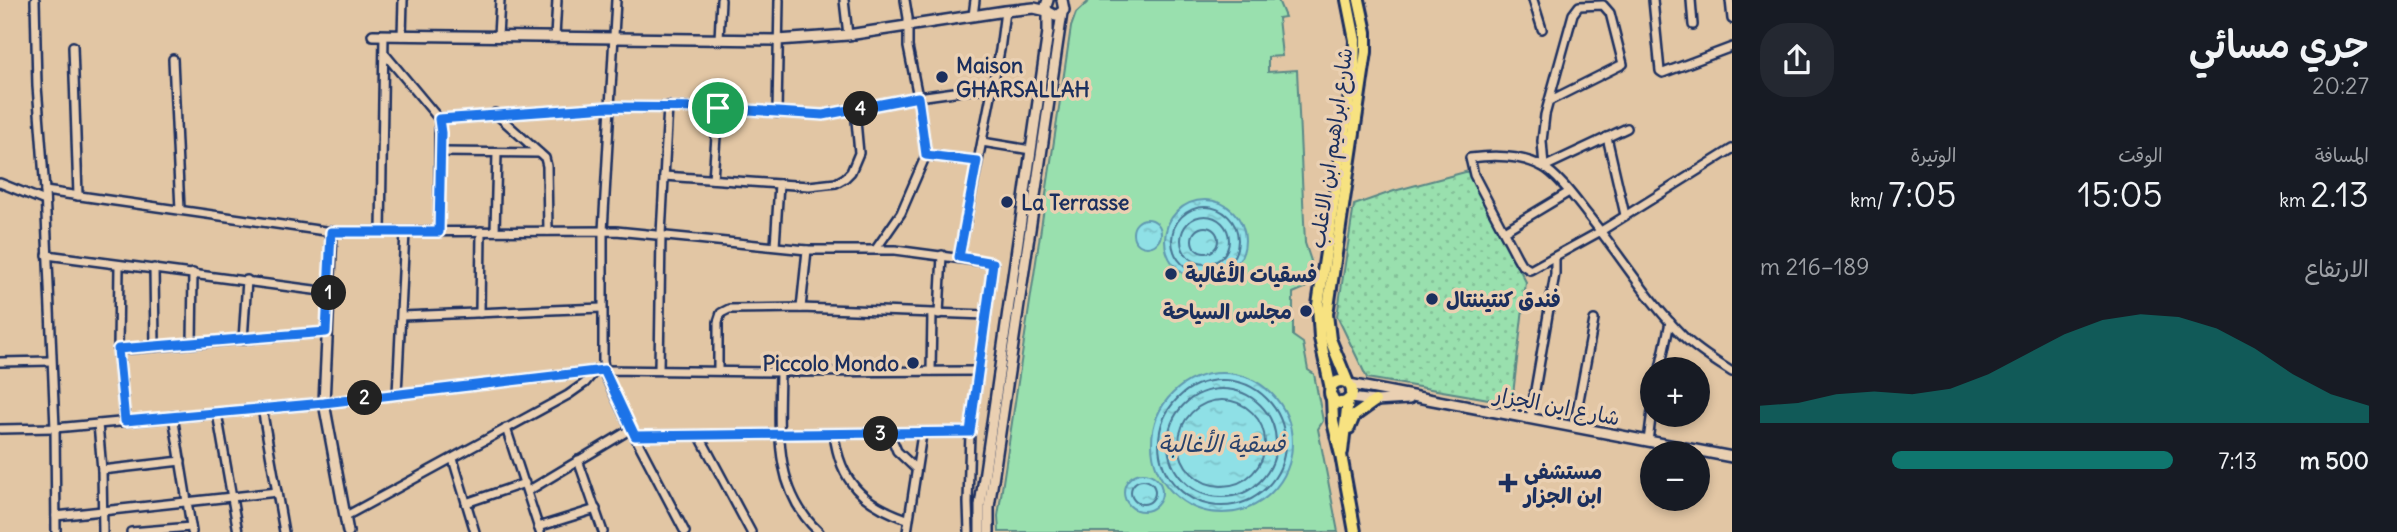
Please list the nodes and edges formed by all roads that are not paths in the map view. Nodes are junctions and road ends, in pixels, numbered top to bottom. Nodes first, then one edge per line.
1 (35, 0) edge
2 (402, 0) edge
3 (500, 0) edge
4 (557, 0) edge
5 (616, 0) edge
6 (721, 0) edge
7 (779, 0) edge
8 (844, 0) edge
9 (905, 0) edge
10 (975, 0) edge
11 (1062, 0) edge
12 (1072, 0) edge
13 (1347, 0) edge
14 (1359, 0) edge
15 (1533, 0) edge
16 (1653, 0) edge
17 (1691, 0) edge
18 (1730, 0) edge
19 (1580, 3) edge
20 (1047, 4) edge
21 (1032, 6) edge
22 (1005, 11) junction
23 (1063, 12) junction
24 (973, 16) junction
25 (1732, 19) edge
26 (908, 25) junction
27 (1693, 25) dead end
28 (1542, 29) dead end
29 (373, 35) dead end
30 (848, 35) junction
31 (384, 36) junction
32 (402, 36) junction
33 (498, 36) junction
34 (555, 37) junction
35 (613, 37) junction
36 (719, 39) junction
37 (778, 40) junction
38 (73, 46) dead end
39 (1732, 47) edge
40 (384, 52) junction
41 (173, 59) dead end
42 (991, 88) junction
43 (918, 97) junction
44 (1549, 101) junction
45 (668, 106) junction
46 (608, 107) junction
47 (718, 108) junction
48 (855, 110) junction
49 (495, 113) junction
50 (777, 113) junction
51 (439, 119) junction
52 (1627, 128) dead end
53 (1607, 137) junction
54 (982, 142) junction
55 (1732, 149) edge
56 (1031, 150) junction
57 (440, 152) junction
58 (497, 152) junction
59 (540, 153) junction
60 (926, 155) junction
61 (977, 161) junction
62 (1544, 167) junction
63 (664, 176) junction
64 (713, 179) junction
65 (0, 183) edge
66 (779, 184) junction
67 (45, 191) junction
68 (1569, 192) junction
69 (78, 197) junction
70 (45, 201) junction
71 (180, 210) junction
72 (1625, 215) junction
73 (481, 231) junction
74 (495, 231) junction
75 (548, 231) junction
76 (603, 231) junction
77 (1601, 231) junction
78 (331, 232) junction
79 (381, 232) junction
80 (405, 232) junction
81 (439, 232) junction
82 (1504, 232) junction
83 (662, 234) junction
84 (775, 246) junction
85 (876, 249) junction
86 (807, 250) junction
87 (47, 255) junction
88 (942, 255) junction
89 (959, 257) junction
90 (1555, 257) junction
91 (119, 265) junction
92 (154, 268) junction
93 (193, 273) junction
94 (247, 280) junction
95 (329, 292) junction
96 (602, 308) junction
97 (801, 308) junction
98 (480, 313) junction
99 (936, 314) junction
100 (986, 315) junction
101 (401, 316) junction
102 (1594, 320) dead end
103 (1671, 322) junction
104 (326, 332) junction
105 (243, 340) junction
106 (192, 343) junction
107 (155, 347) junction
108 (118, 349) junction
109 (1663, 357) edge
110 (51, 361) junction
111 (0, 362) edge
112 (595, 370) junction
113 (604, 370) junction
114 (659, 370) junction
115 (718, 370) junction
116 (931, 371) junction
117 (978, 371) junction
118 (780, 372) junction
119 (1732, 372) edge
120 (1349, 384) junction
121 (1331, 393) junction
122 (397, 394) junction
123 (1349, 399) junction
124 (1418, 399) junction
125 (1375, 401) junction
126 (324, 403) junction
127 (262, 408) junction
128 (217, 413) junction
129 (173, 416) junction
130 (1530, 419) junction
131 (125, 421) junction
132 (98, 424) junction
133 (1650, 427) edge
134 (55, 428) junction
135 (506, 428) junction
136 (1574, 428) junction
137 (0, 429) edge
138 (970, 432) junction
139 (633, 433) junction
140 (834, 434) junction
141 (890, 434) junction
142 (922, 434) junction
143 (699, 435) junction
144 (779, 435) junction
145 (1345, 436) junction
146 (1648, 441) joint
147 (1710, 453) edge
148 (1341, 455) junction
149 (1732, 457) edge
150 (453, 459) junction
151 (578, 460) junction
152 (181, 461) junction
153 (916, 468) junction
154 (102, 470) junction
155 (526, 487) junction
156 (277, 492) junction
157 (232, 498) junction
158 (188, 502) junction
159 (466, 503) junction
160 (596, 509) junction
161 (102, 511) junction
162 (56, 516) junction
163 (346, 516) junction
164 (907, 519) junction
165 (539, 529) edge
166 (192, 530) edge
167 (56, 532) edge
168 (103, 532) edge
169 (131, 532) edge
170 (238, 532) edge
171 (284, 532) edge
172 (348, 532) edge
173 (475, 532) edge
174 (603, 532) edge
175 (685, 532) edge
176 (751, 532) edge
177 (819, 532) edge
178 (907, 532) edge
179 (969, 532) edge
180 (980, 532) edge
181 (989, 532) edge
182 (1354, 532) edge

1 - 67 street
2 - 32 street
3 - 33 street
4 - 34 street
5 - 35 street
6 - 36 street
7 - 37 street
8 - 30 street
9 - 26 street
10 - 24 street
11 - 23 street
12 - 23 street
13 - 121 main road, شارع ابراهيم ابن الاغلب
14 - 120 main road, شارع ابراهيم ابن الاغلب
15 - 28 street
16 - 39 street
17 - 27 street
18 - 25 street
19 - 44 street
19 - 44 street
20 - 21 street
20 - 23 street
20 - 56 street
21 - 22 street
22 - 24 street
22 - 42 street
23 - 181 street
24 - 26 street
26 - 30 street
26 - 43 street
29 - 31 street
30 - 37 street
31 - 32 street
31 - 40 street
32 - 33 street
33 - 34 street
34 - 35 street
35 - 36 street
35 - 46 street
36 - 37 street
37 - 50 street
38 - 69 street
40 - 51 street
40 - 79 street
41 - 71 street
42 - 43 street
42 - 54 street
43 - 48 street
43 - 60 street
44 - 62 street
45 - 46 street
45 - 47 street
45 - 63 street
46 - 49 street
46 - 76 street
47 - 50 street
47 - 64 street
48 - 50 street
48 - 66 street
49 - 51 street
49 - 59 street
51 - 57 street
52 - 53 street
53 - 62 street
53 - 72 street
54 - 56 street
54 - 61 street
55 - 72 street
56 - 180 street
57 - 58 street
57 - 81 street
58 - 59 street
58 - 74 street
59 - 75 street
60 - 61 street
60 - 85 street
61 - 89 street
62 - 68 street
62 - 82 street
63 - 64 street
63 - 83 street
64 - 66 street
65 - 70 street
66 - 84 street
67 - 69 street
67 - 70 street
68 - 77 street
68 - 82 street
69 - 71 street
70 - 87 street
71 - 78 street
72 - 77 street
73 - 74 street
73 - 81 street
73 - 98 street
74 - 75 street
75 - 76 street
76 - 83 street
76 - 96 street
77 - 90 street
77 - 103 street
78 - 79 street
78 - 95 street
79 - 80 street
80 - 81 street
80 - 101 street
82 - 90 street
83 - 84 street
83 - 114 street
84 - 86 street
85 - 86 street
85 - 88 street
86 - 97 street
87 - 91 street
87 - 110 street
88 - 89 street
88 - 99 street
89 - 100 street
90 - 130 street
91 - 92 street
91 - 108 street
92 - 93 street
92 - 107 street
93 - 94 street
93 - 106 street
94 - 95 street
94 - 105 street
95 - 104 street
96 - 98 street
96 - 113 street
97 - 99 street
97 - 115 street
98 - 101 street
99 - 100 street
99 - 116 street
100 - 117 street
101 - 122 street
102 - 136 street
103 - 109 street
103 - 119 street
104 - 105 street
104 - 126 street
105 - 106 street
106 - 107 street
107 - 108 street
108 - 131 street
110 - 111 street
110 - 134 street
112 - 113 street
112 - 122 street
112 - 135 street
113 - 114 street
113 - 139 street
114 - 115 street
115 - 118 street
116 - 117 street
116 - 118 street
117 - 138 street
118 - 144 street
120 - 121 main road
120 - 123 main road
120 - 124 street, شارع ابن الجزار
121 - 123 main road
121 - 148 main road, شارع ابراهيم ابن الاغلب
122 - 126 street
123 - 125 street, شارع ابن الجزار
123 - 145 main road
124 - 125 street, شارع ابن الجزار
124 - 130 street, شارع ابن الجزار
125 - 145 main road
126 - 127 street
126 - 163 street
127 - 128 street
127 - 156 street
128 - 129 street
128 - 157 street
129 - 131 street
129 - 152 street
130 - 136 street, شارع ابن الجزار
131 - 132 street
132 - 134 street
132 - 154 street
133 - 146 street
134 - 137 street
134 - 162 street
135 - 150 street
135 - 155 street
136 - 146 street, شارع ابن الجزار
138 - 142 street
138 - 179 street
139 - 143 street
139 - 151 street
139 - 175 street
140 - 141 street
140 - 144 street
140 - 164 street
141 - 142 street
141 - 153 street
142 - 153 street
143 - 144 street
143 - 176 street
144 - 177 street
145 - 148 main road
147 - 149 street, شارع ابن الجزار
148 - 182 main road
150 - 159 street
150 - 163 street
151 - 155 street
151 - 160 street
152 - 154 street
152 - 158 street
153 - 164 street
154 - 161 street
155 - 159 street
155 - 165 street
156 - 157 street
156 - 171 street
157 - 158 street
157 - 170 street
158 - 161 street
158 - 166 street
159 - 173 street
160 - 165 street
160 - 174 street
161 - 162 street
161 - 168 street
162 - 167 street
163 - 172 street
164 - 178 street
166 - 169 street

